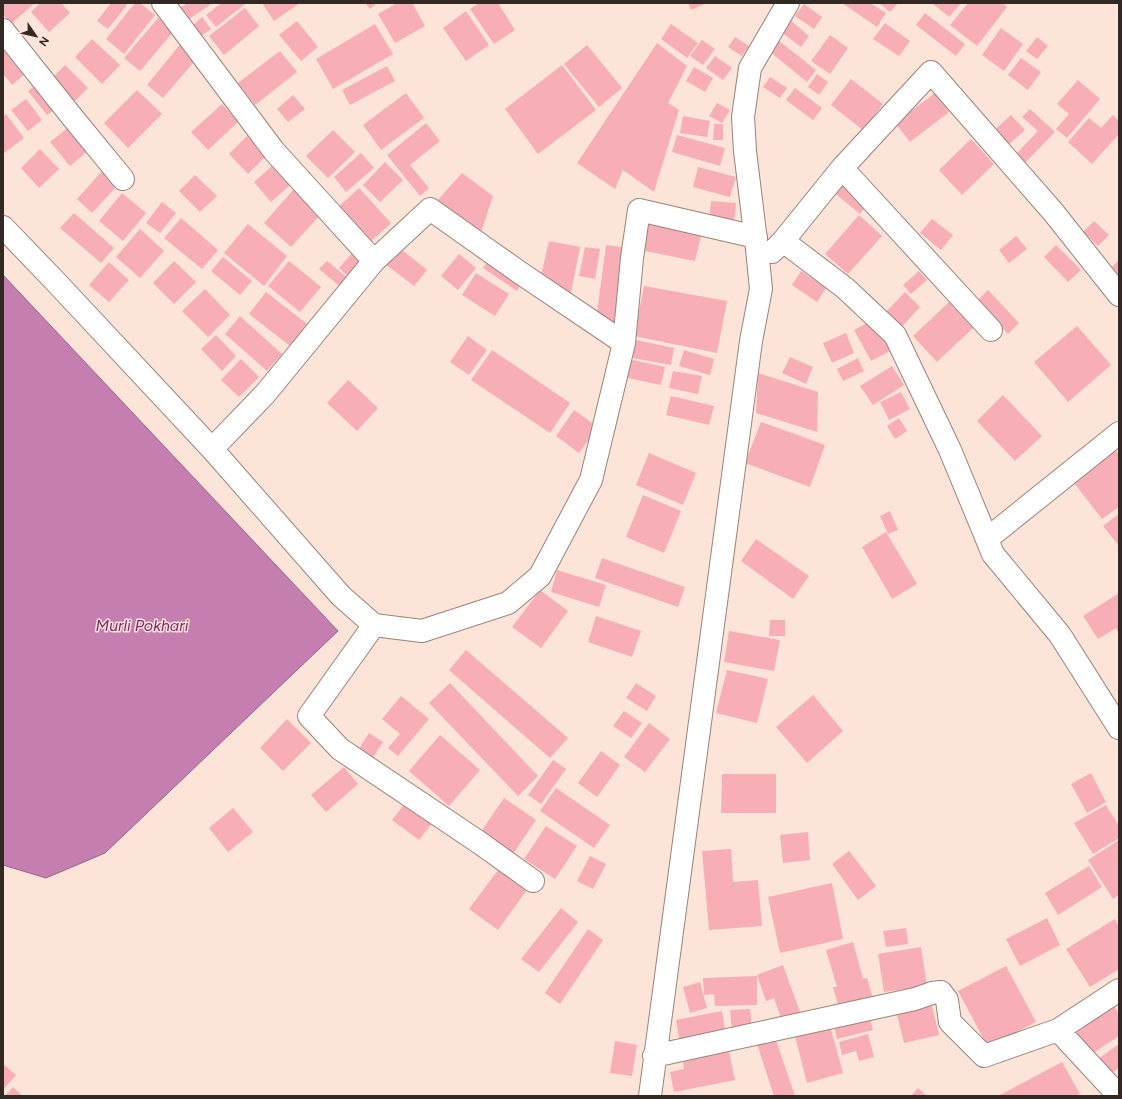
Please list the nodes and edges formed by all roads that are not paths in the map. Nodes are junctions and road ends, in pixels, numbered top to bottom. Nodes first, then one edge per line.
1 (163, 3) edge
2 (784, 5) edge
3 (3, 30) edge
4 (842, 168) junction
5 (123, 179) dead end
6 (3, 227) edge
7 (756, 237) junction
8 (783, 241) junction
9 (374, 262) junction
10 (759, 266) junction
11 (1119, 295) edge
12 (991, 330) dead end
13 (624, 343) junction
14 (1118, 435) edge
15 (212, 448) junction
16 (987, 539) junction
17 (374, 625) junction
18 (1119, 728) edge
19 (533, 881) dead end
20 (1119, 990) edge
21 (1058, 1030) junction
22 (654, 1056) junction
23 (650, 1096) edge
24 (1119, 1096) edge

1 - 9 street
2 - 7 street
3 - 5 street
4 - 8 street
4 - 11 street
4 - 12 street
6 - 15 street
7 - 10 street
7 - 13 street
8 - 10 street
8 - 16 street
9 - 13 street
9 - 15 street
10 - 22 street
13 - 17 street
14 - 16 street
15 - 17 street
16 - 18 street
17 - 19 street
20 - 21 street
21 - 22 street
21 - 24 street
22 - 23 street

